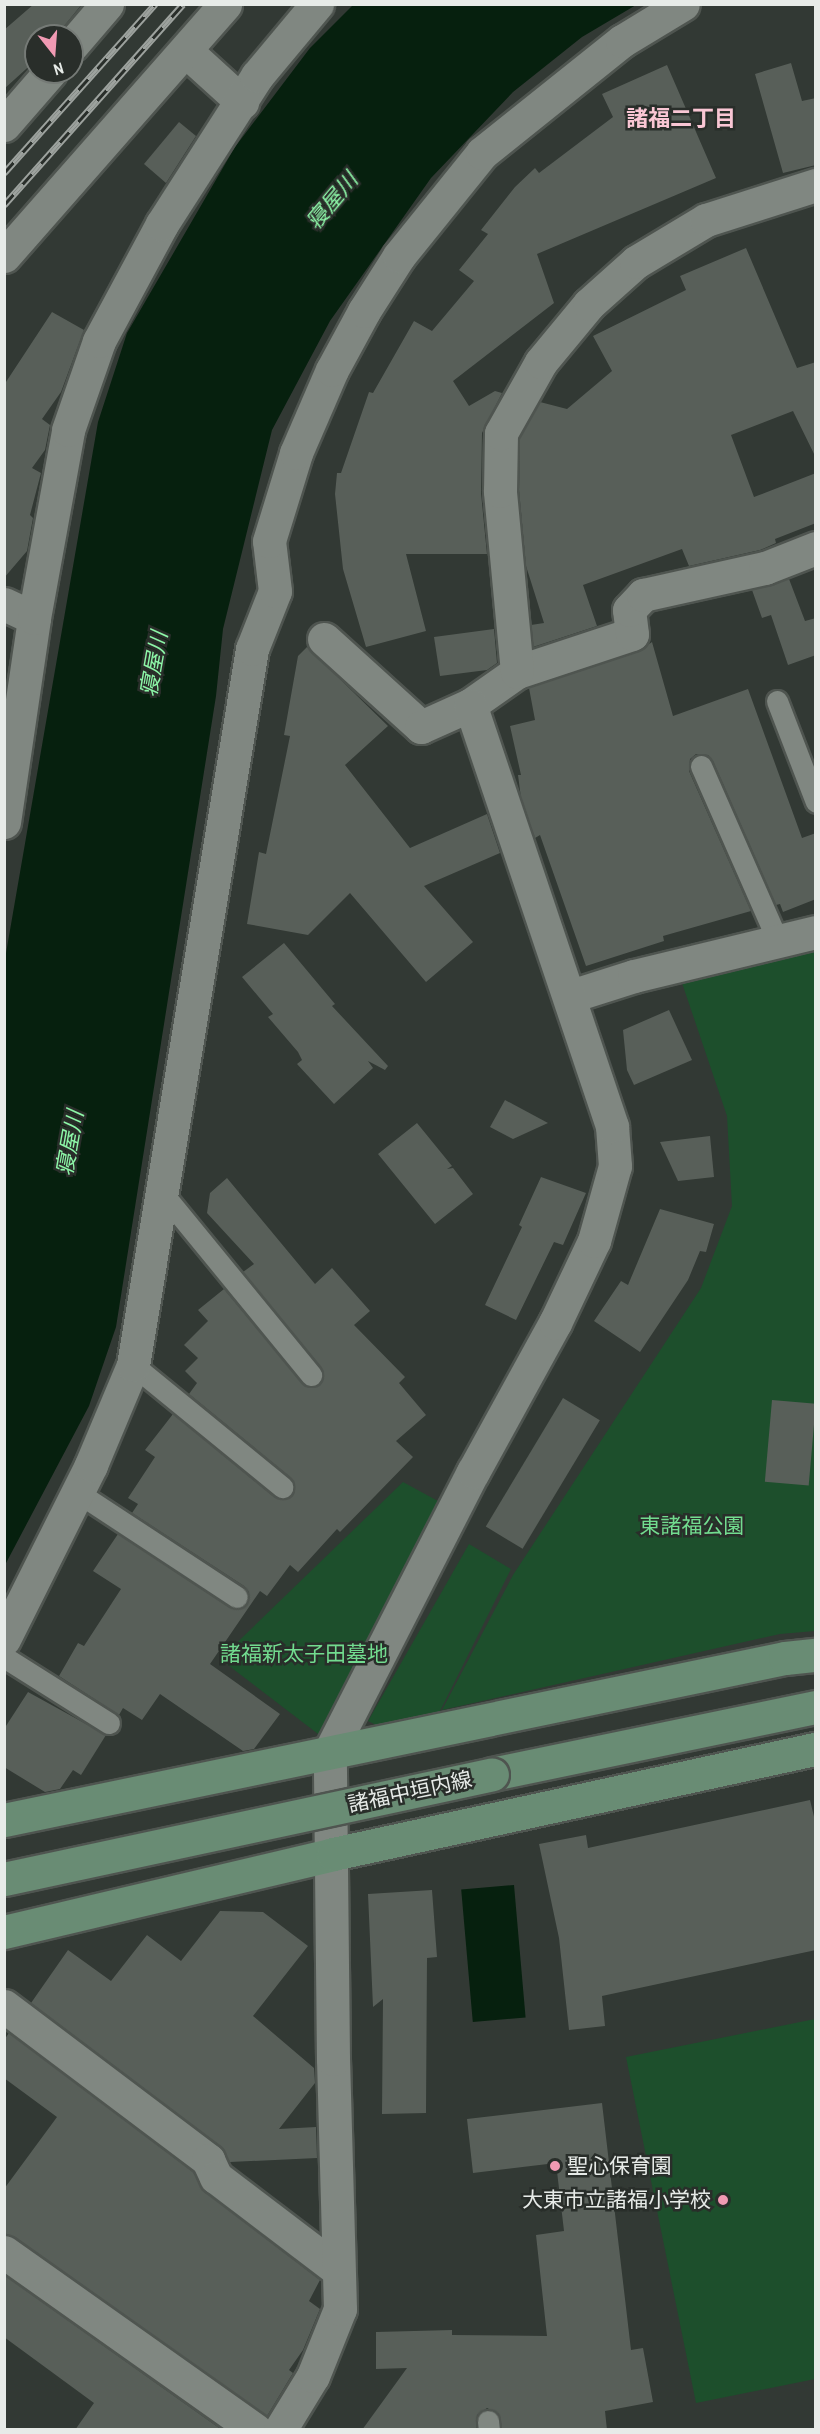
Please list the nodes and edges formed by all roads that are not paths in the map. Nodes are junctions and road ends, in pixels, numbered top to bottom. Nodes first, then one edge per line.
1 (107, 4) edge
2 (225, 4) edge
3 (316, 4) edge
4 (683, 4) edge
5 (84, 31) edge
6 (186, 51) junction
7 (40, 84) edge
8 (242, 102) junction
9 (4, 125) edge
10 (816, 185) edge
11 (4, 256) edge
12 (816, 548) edge
13 (4, 604) edge
14 (34, 618) junction
15 (324, 639) dead end
16 (517, 672) junction
17 (777, 701) dead end
18 (470, 705) junction
19 (701, 766) dead end
20 (816, 802) edge
21 (4, 822) edge
22 (816, 932) edge
23 (777, 939) junction
24 (571, 996) junction
25 (163, 1194) junction
26 (133, 1365) junction
27 (311, 1375) dead end
28 (282, 1487) dead end
29 (77, 1492) junction
30 (237, 1597) dead end
31 (4, 1639) edge
32 (816, 1655) edge
33 (4, 1657) edge
34 (816, 1707) edge
35 (109, 1723) dead end
36 (816, 1749) edge
37 (330, 1751) junction
38 (4, 1820) edge
39 (333, 1854) junction
40 (4, 1879) edge
41 (4, 1932) edge
42 (4, 2006) edge
43 (4, 2252) edge
44 (338, 2270) junction
45 (255, 2430) edge
46 (280, 2430) edge

1 - 5 street
2 - 6 street
3 - 8 street
4 - 25 street
6 - 8 street
6 - 11 street
7 - 9 street
8 - 14 street
10 - 16 street
12 - 16 street
13 - 14 street
14 - 21 street
15 - 18 street
16 - 18 street
17 - 20 lane
18 - 24 street
19 - 23 lane
22 - 23 street
23 - 24 street
24 - 37 street
25 - 26 street
25 - 27 lane
26 - 28 lane
26 - 29 street
29 - 30 lane
29 - 31 street
32 - 37 street
33 - 35 lane
34 - 40 street, 諸福中垣内線, bridge
36 - 39 street
37 - 38 street
37 - 39 street
39 - 41 street
39 - 44 street
42 - 44 street
43 - 45 street
44 - 46 street

